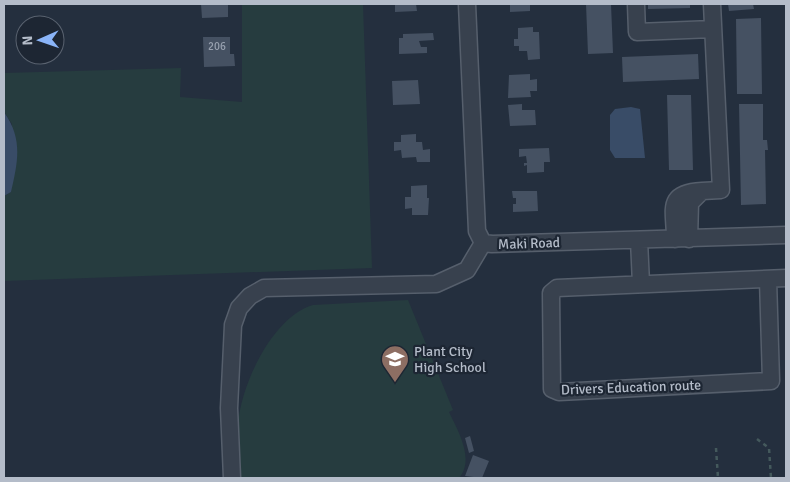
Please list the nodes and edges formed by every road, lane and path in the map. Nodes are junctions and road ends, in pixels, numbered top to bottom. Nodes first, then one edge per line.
1 (467, 4) edge
2 (636, 4) edge
3 (712, 4) edge
4 (713, 29) junction
5 (786, 235) edge
6 (682, 239) junction
7 (639, 240) junction
8 (483, 243) junction
9 (786, 278) edge
10 (768, 279) junction
11 (641, 284) junction
12 (757, 439) dead end
13 (716, 448) dead end
14 (232, 478) edge
15 (718, 478) edge
16 (771, 478) edge

1 - 8 street, Maki Road
2 - 4 street
3 - 4 street
4 - 6 street
5 - 6 street, Maki Road
6 - 7 street, Maki Road
7 - 8 street, Maki Road
7 - 11 street
8 - 14 street
9 - 10 street, Drivers Education route
10 - 11 street, Drivers Education route
10 - 11 street, Drivers Education route
12 - 16 path
13 - 15 path

